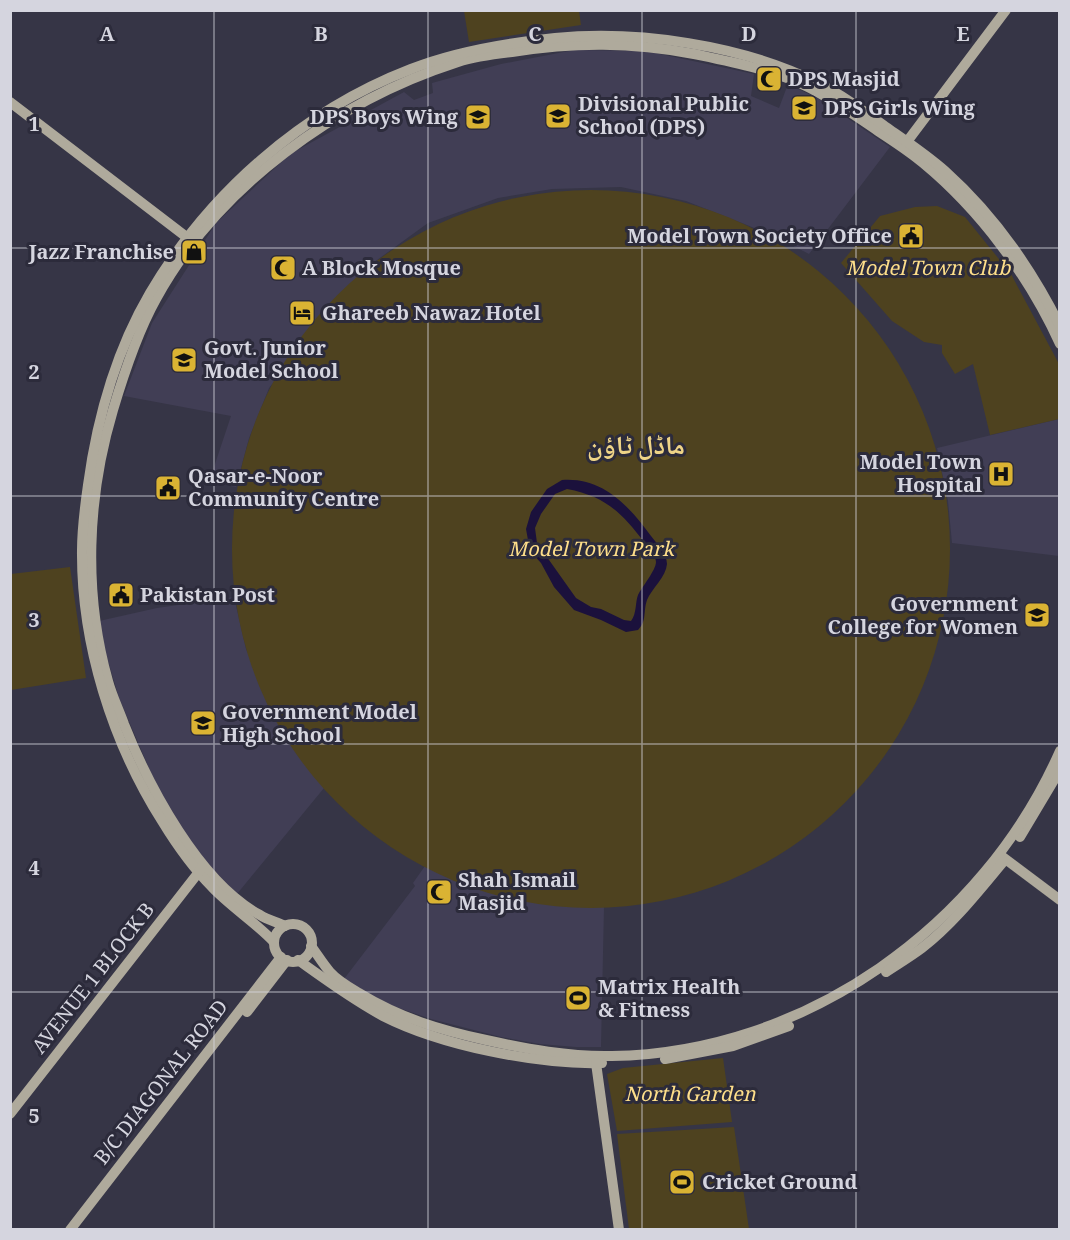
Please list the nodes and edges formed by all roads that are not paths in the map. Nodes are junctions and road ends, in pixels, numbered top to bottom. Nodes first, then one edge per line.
1 (1006, 10) edge
2 (10, 102) edge
3 (905, 145) junction
4 (190, 240) junction
5 (1059, 326) edge
6 (1059, 344) edge
7 (1059, 751) edge
8 (1059, 770) edge
9 (1003, 857) junction
10 (201, 868) junction
11 (1059, 900) edge
12 (285, 926) junction
13 (274, 942) junction
14 (311, 946) junction
15 (289, 959) junction
16 (596, 1063) junction
17 (10, 1114) edge
18 (70, 1230) edge
19 (79, 1230) edge
20 (619, 1230) edge

1 - 3 main road
2 - 4 main road
3 - 4 main road
3 - 5 main road
3 - 6 main road
4 - 10 main road
7 - 9 main road
8 - 9 main road
9 - 11 main road
9 - 14 main road
9 - 16 main road
10 - 12 main road
10 - 13 main road
10 - 17 main road, AVENUE 1 BLOCK B
12 - 13 main road
12 - 14 main road
13 - 15 main road
14 - 15 main road
15 - 16 main road
15 - 18 main road, B/C DIAGONAL ROAD
15 - 19 main road, B/C DIAGONAL ROAD
16 - 20 main road

